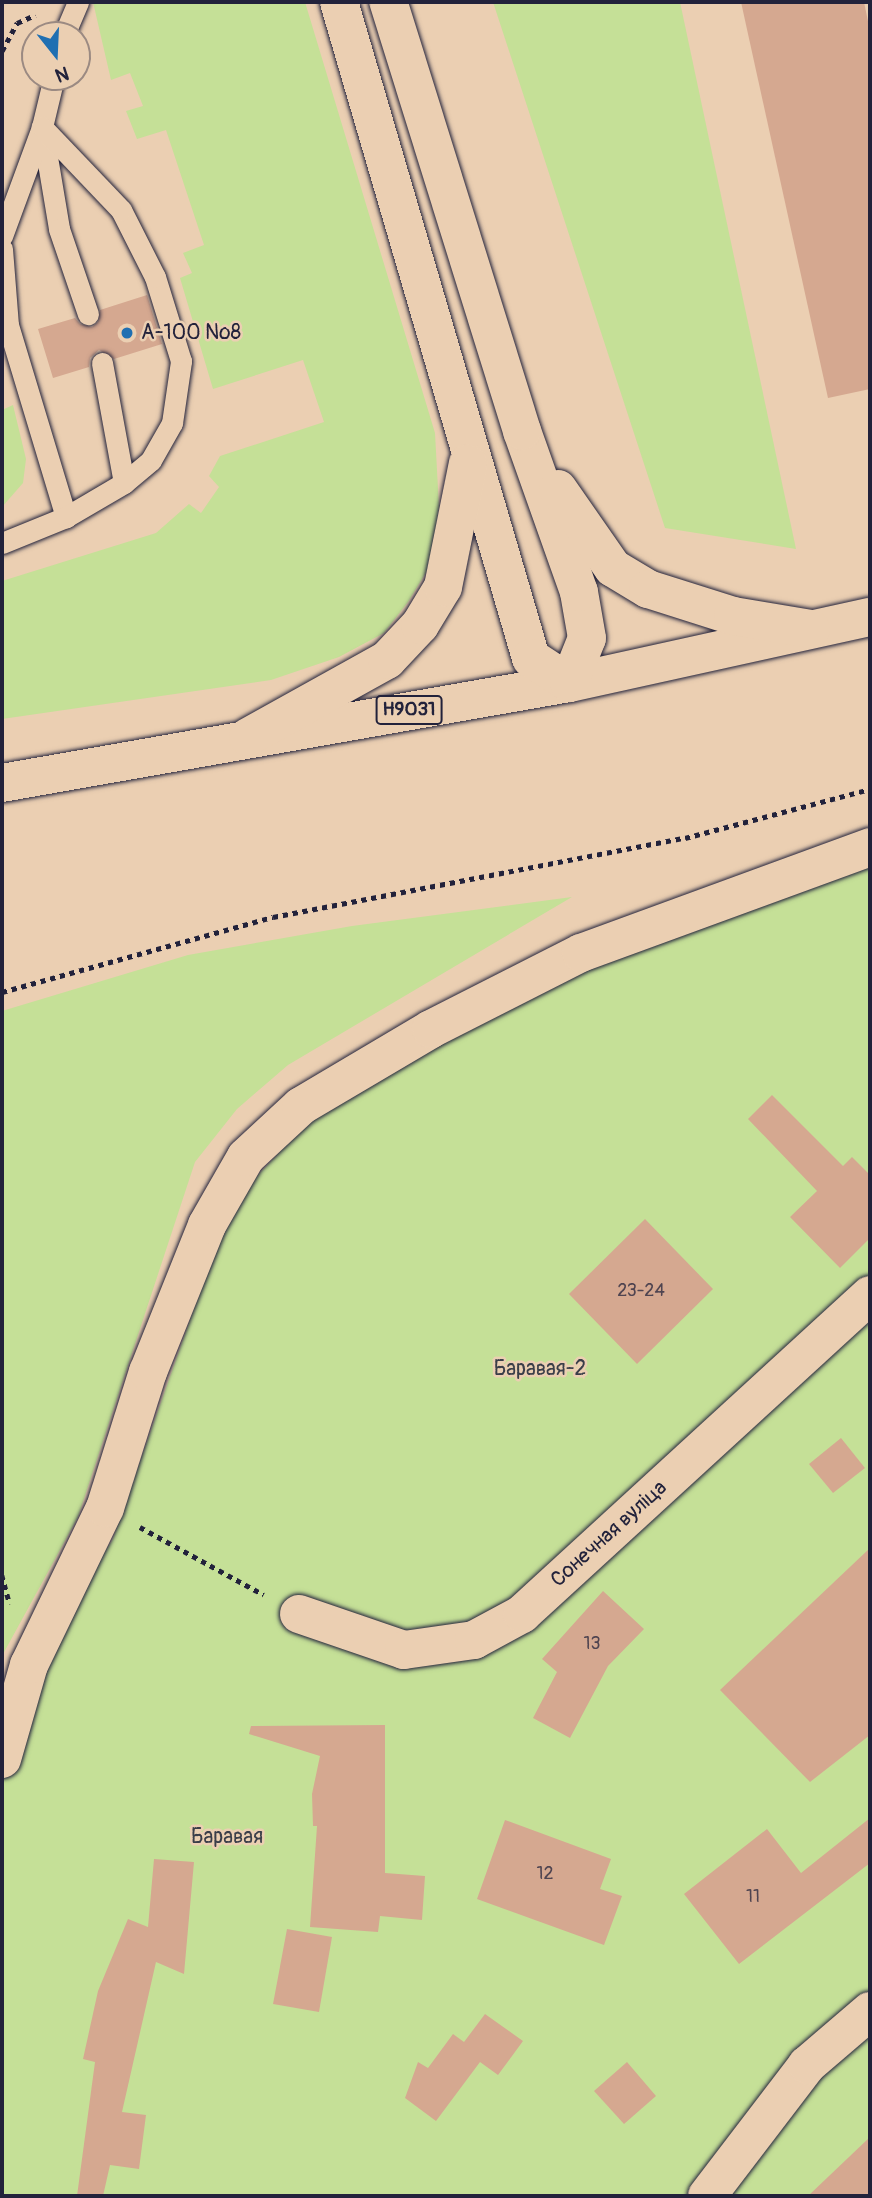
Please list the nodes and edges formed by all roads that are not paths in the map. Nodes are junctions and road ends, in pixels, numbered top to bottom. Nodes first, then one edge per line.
1 (78, 2) edge
2 (339, 2) edge
3 (388, 2) edge
4 (70, 21) edge
5 (51, 91) edge
6 (43, 127) junction
7 (2, 236) edge
8 (2, 249) edge
9 (88, 314) dead end
10 (102, 363) dead end
11 (522, 431) junction
12 (470, 451) junction
13 (124, 483) junction
14 (66, 517) junction
15 (2, 543) edge
16 (870, 617) edge
17 (811, 629) junction
18 (569, 683) junction
19 (248, 737) junction
20 (2, 783) edge
21 (870, 847) edge
22 (870, 1295) edge
23 (299, 1614) road end
24 (2, 1759) edge
25 (862, 2017) edge
26 (707, 2196) edge

1 - 4 lane
2 - 12 main road
3 - 11 main road
5 - 6 lane
6 - 7 lane
6 - 9 lane
6 - 13 lane
8 - 14 lane
10 - 13 lane
11 - 17 main road
11 - 18 main road
12 - 18 main road
12 - 19 main road
13 - 14 lane
14 - 15 lane
16 - 17 main road, Н9031
17 - 18 main road, Н9031
18 - 19 main road, Н9031
19 - 20 main road, Н9031
21 - 24 main road
22 - 23 main road, Сонечная вуліца
25 - 26 main road

